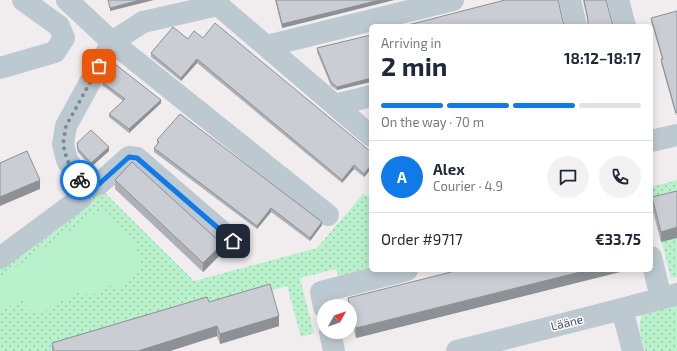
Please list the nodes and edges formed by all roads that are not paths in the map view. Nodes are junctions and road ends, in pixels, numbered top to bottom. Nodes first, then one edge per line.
1 (23, 0) edge
2 (67, 0) edge
3 (453, 0) edge
4 (570, 0) edge
5 (618, 0) edge
6 (228, 2) edge
7 (576, 24) edge
8 (624, 24) edge
9 (112, 42) junction
10 (267, 46) junction
11 (0, 68) edge
12 (369, 96) edge
13 (335, 105) junction
14 (369, 134) edge
15 (677, 135) edge
16 (653, 141) edge
17 (81, 198) dead end
18 (328, 214) dead end
19 (233, 241) dead end
20 (0, 258) edge
21 (653, 261) edge
22 (399, 272) edge
23 (669, 296) edge
24 (322, 299) edge
25 (622, 309) junction
26 (331, 339) edge
27 (334, 351) edge
28 (457, 351) edge
29 (633, 351) edge

1 - 11 street
2 - 9 street
3 - 10 street
4 - 7 street
5 - 8 street
6 - 9 street
6 - 10 street
9 - 18 street
9 - 19 street
10 - 13 street
12 - 13 street
13 - 14 street
15 - 16 street
17 - 20 street
21 - 23 street
22 - 24 street
23 - 25 street, Lääne
25 - 28 street, Lääne
25 - 29 street
26 - 27 street

